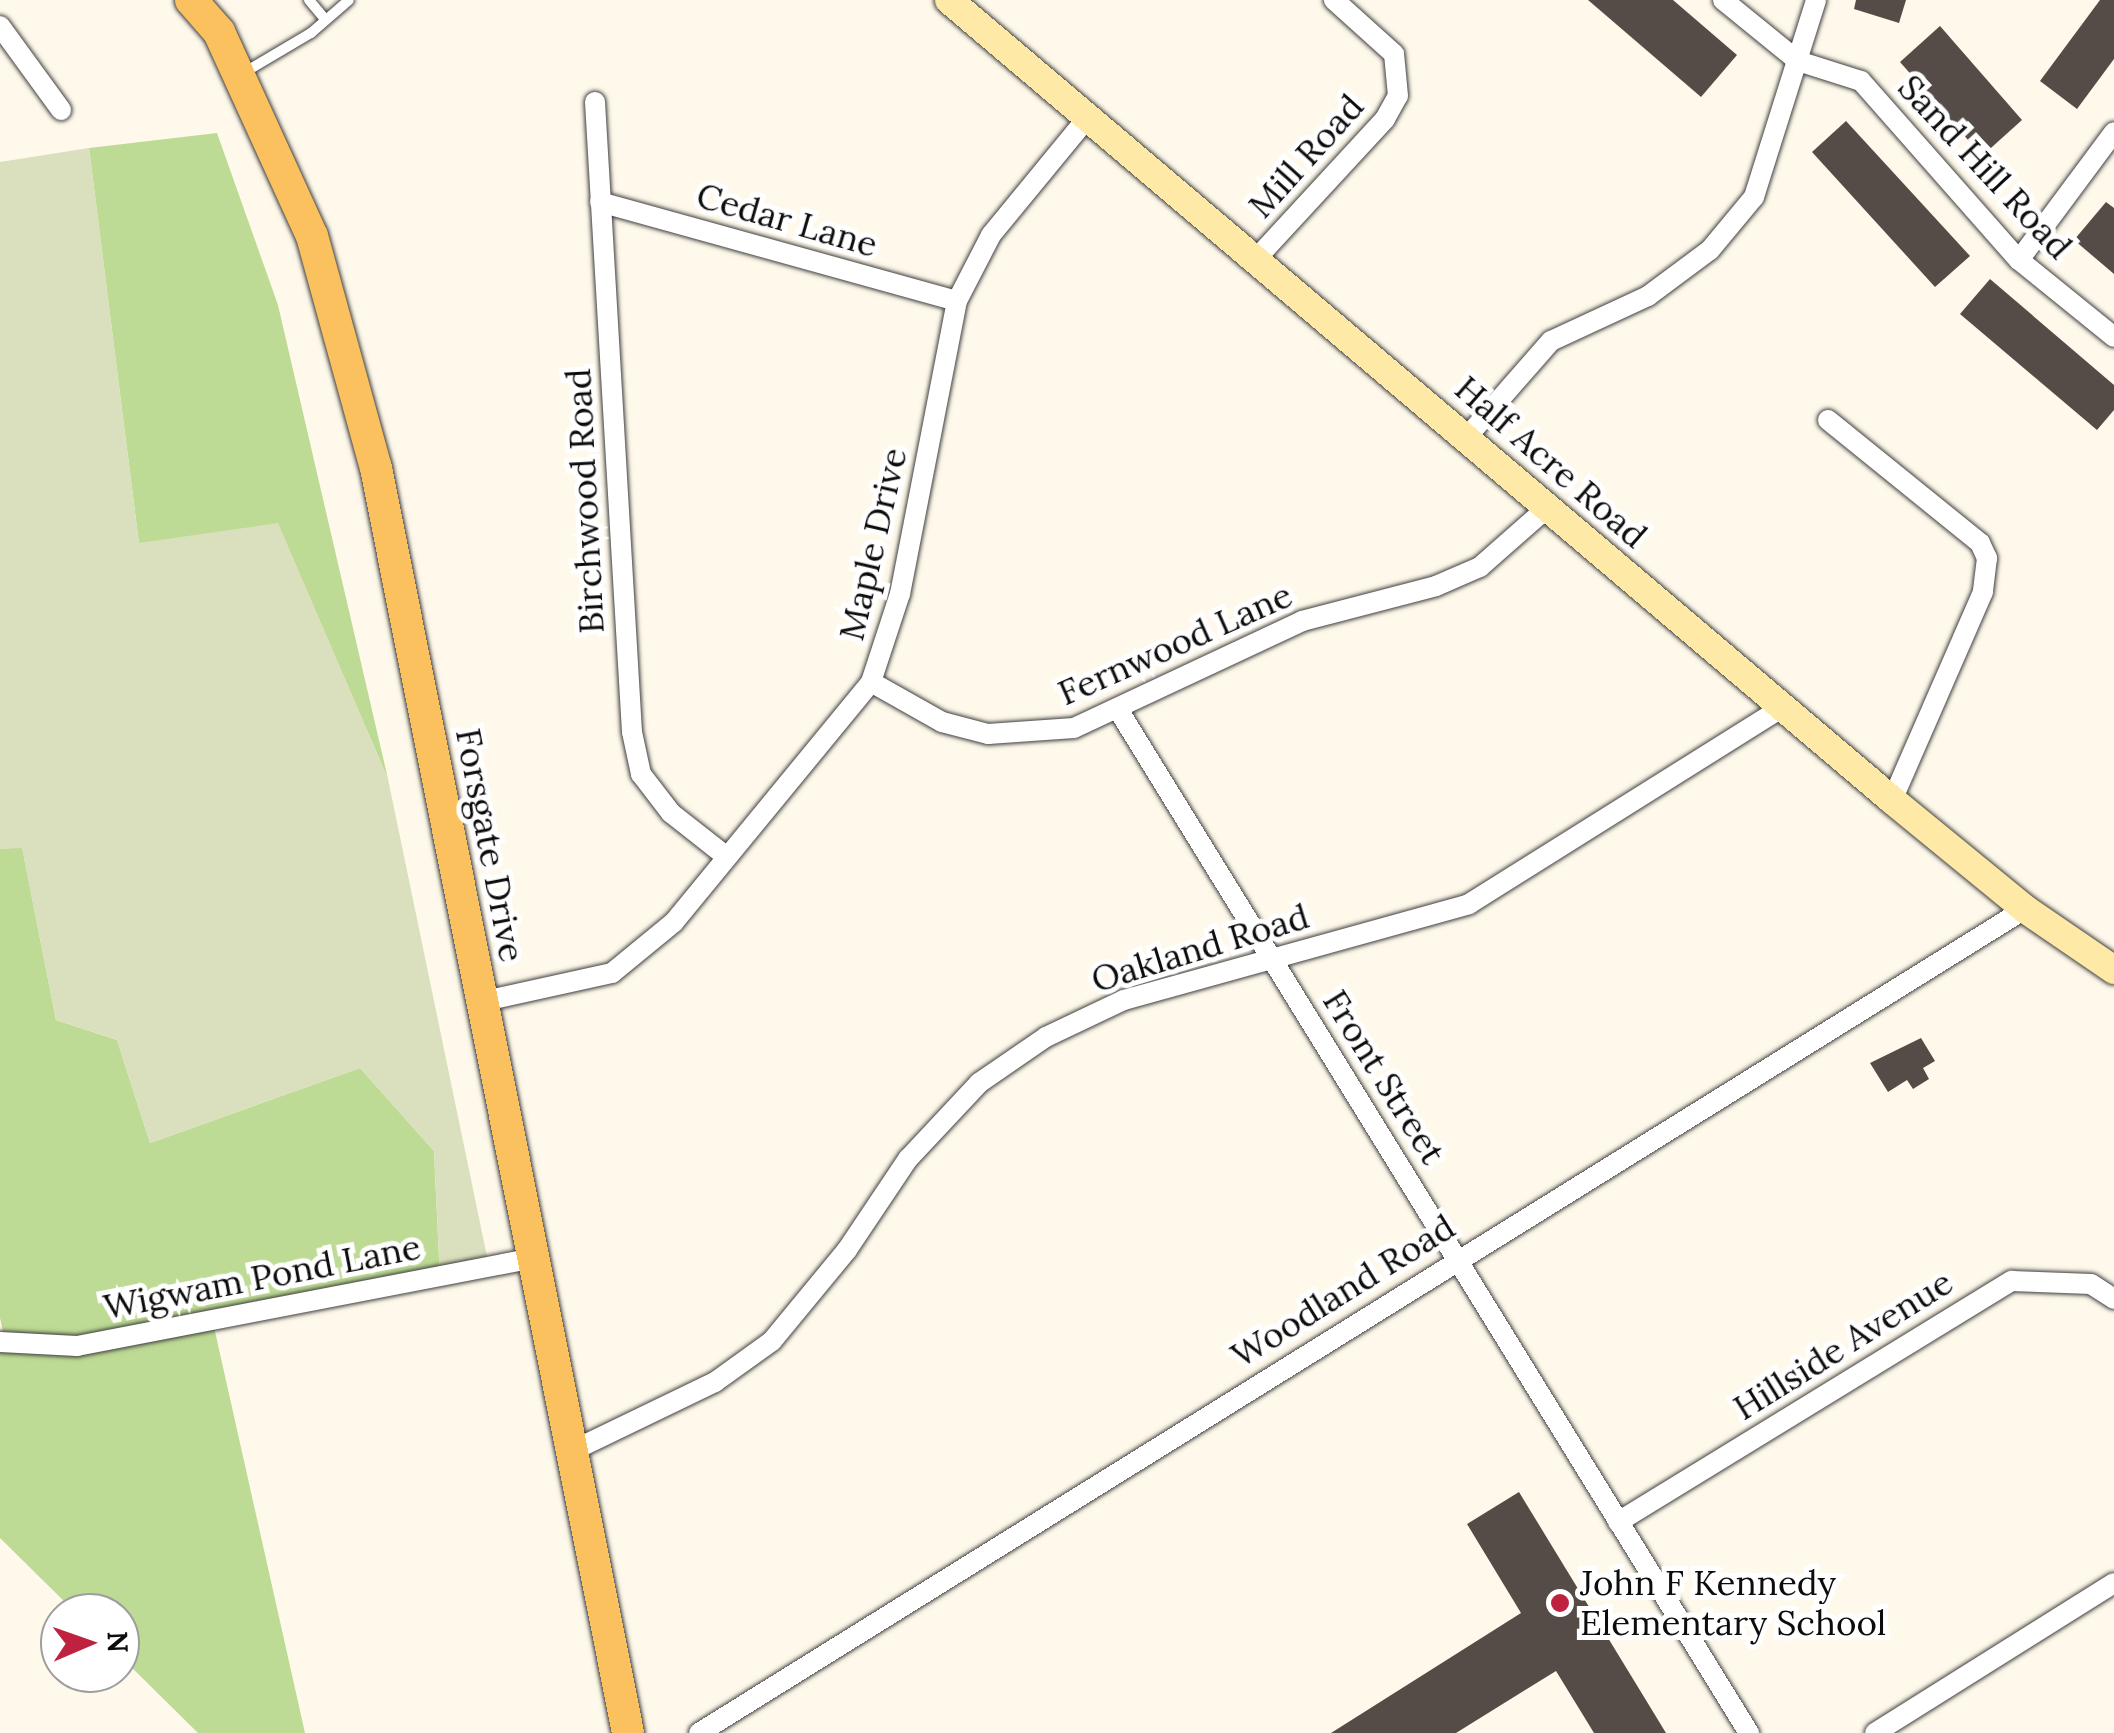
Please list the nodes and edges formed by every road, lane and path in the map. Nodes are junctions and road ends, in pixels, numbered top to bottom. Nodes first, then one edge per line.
1 (192, 0) edge
2 (309, 0) edge
3 (349, 0) edge
4 (949, 0) edge
5 (1334, 0) edge
6 (1723, 0) edge
7 (1816, 0) edge
8 (326, 20) junction
9 (0, 26) edge
10 (1798, 61) junction
11 (240, 75) junction
12 (595, 102) dead end
13 (61, 110) dead end
14 (1088, 118) junction
15 (2114, 132) edge
16 (600, 202) junction
17 (1255, 260) junction
18 (2019, 260) junction
19 (957, 301) junction
20 (2114, 337) edge
21 (1828, 420) dead end
22 (1466, 438) junction
23 (1547, 508) junction
24 (872, 682) junction
25 (1781, 708) junction
26 (1119, 711) junction
27 (1892, 800) junction
28 (727, 857) junction
29 (2025, 909) junction
30 (1271, 957) junction
31 (2114, 970) edge
32 (480, 1002) junction
33 (535, 1258) junction
34 (1458, 1258) junction
35 (2114, 1300) edge
36 (0, 1342) edge
37 (570, 1452) junction
38 (1618, 1522) junction
39 (2114, 1583) edge
40 (628, 1733) edge
41 (699, 1733) edge
42 (1749, 1733) edge
43 (1875, 1733) edge

1 - 11 main road, Forsgate Drive
2 - 8 lane
3 - 8 lane
4 - 14 street, Half Acre Road
5 - 17 street, Mill Road
6 - 10 street
7 - 10 street
8 - 11 lane
9 - 13 street
10 - 18 street, Sand Hill Road
10 - 22 street
11 - 32 main road, Forsgate Drive
12 - 16 street, Birchwood Road
14 - 17 street, Half Acre Road
14 - 19 street, Maple Drive
15 - 18 street
16 - 19 street, Cedar Lane
16 - 28 street, Birchwood Road
17 - 22 street, Half Acre Road
18 - 20 street, Sand Hill Road
19 - 24 street, Maple Drive
21 - 27 street
22 - 23 street, Half Acre Road
23 - 25 street, Half Acre Road
23 - 26 street, Fernwood Lane
24 - 26 street, Fernwood Lane
24 - 28 street, Maple Drive
25 - 27 street, Half Acre Road
25 - 30 street, Oakland Road
26 - 30 street, Front Street
27 - 29 street, Half Acre Road
28 - 32 street, Maple Drive
29 - 31 street, Half Acre Road
29 - 34 street, Woodland Road
30 - 34 street, Front Street
30 - 37 street, Oakland Road
32 - 33 main road, Forsgate Drive
33 - 36 street, Wigwam Pond Lane
33 - 37 main road, Forsgate Drive
34 - 38 street, Front Street
34 - 41 street, Woodland Road
35 - 38 street, Hillside Avenue
37 - 40 main road, Forsgate Drive
38 - 42 street, Front Street
39 - 43 street

